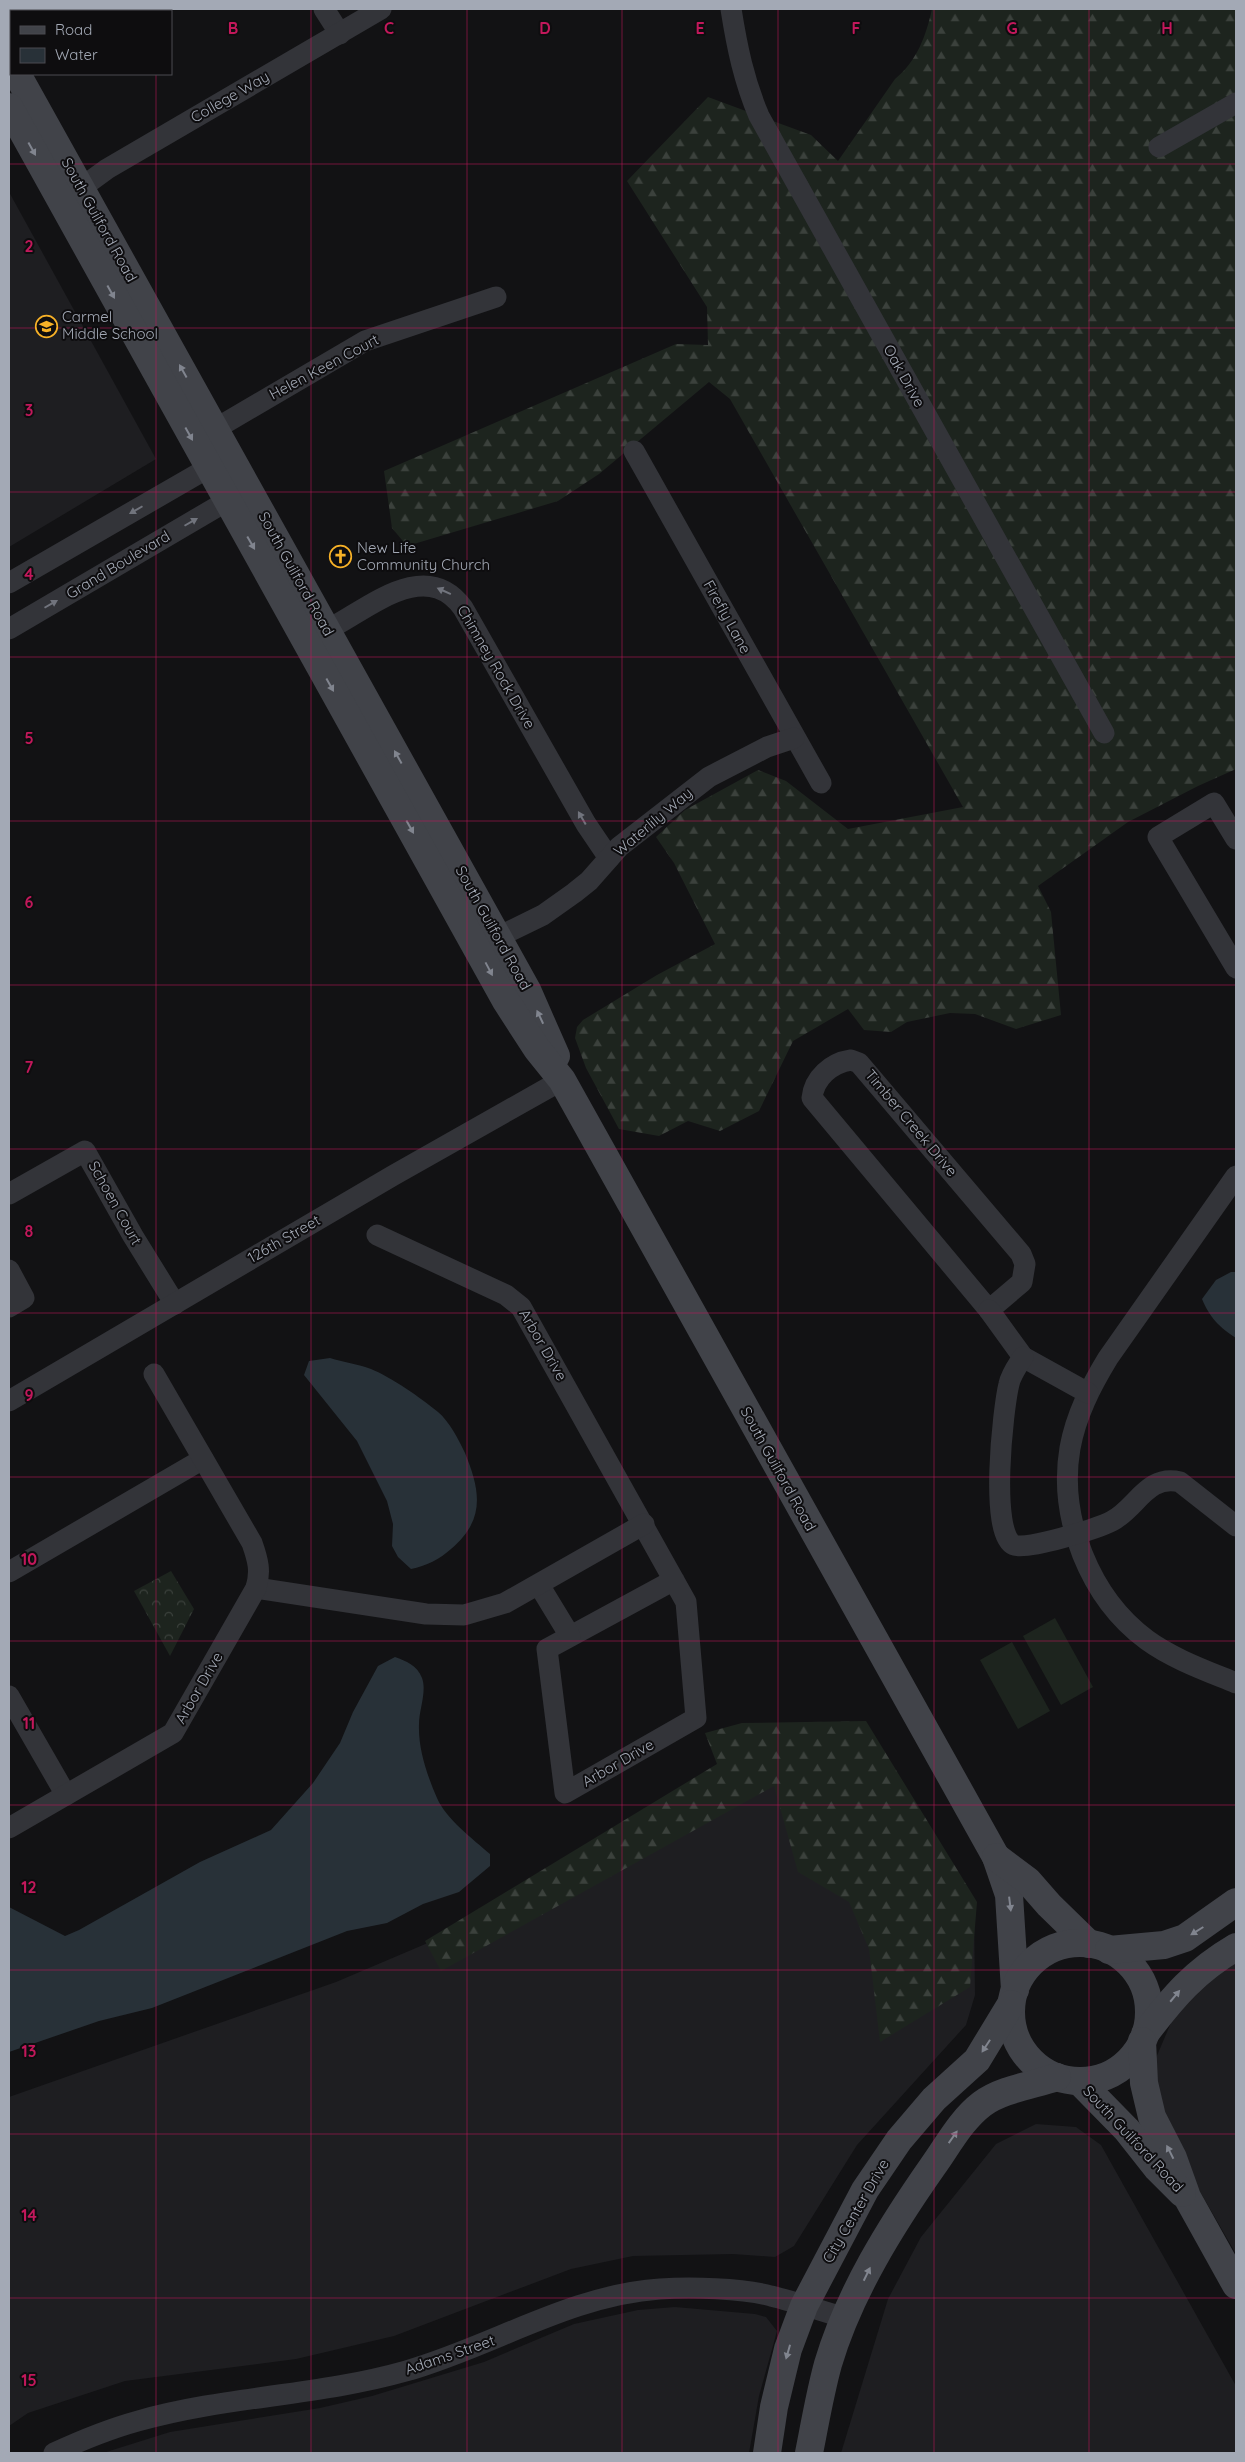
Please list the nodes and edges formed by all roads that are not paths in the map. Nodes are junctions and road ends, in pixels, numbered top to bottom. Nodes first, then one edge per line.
1 (324, 9) edge
2 (381, 9) edge
3 (731, 9) edge
4 (340, 34) junction
5 (18, 75) edge
6 (1236, 103) edge
7 (9, 107) edge
8 (1159, 146) dead end
9 (81, 188) junction
10 (496, 296) dead end
11 (215, 429) junction
12 (634, 451) dead end
13 (208, 468) junction
14 (227, 501) junction
15 (9, 583) edge
16 (9, 629) edge
17 (327, 630) junction
18 (1104, 733) dead end
19 (794, 738) junction
20 (821, 782) dead end
21 (1236, 839) edge
22 (609, 858) junction
23 (498, 937) junction
24 (1236, 968) edge
25 (562, 1080) junction
26 (1236, 1176) edge
27 (9, 1194) edge
28 (377, 1235) dead end
29 (9, 1270) edge
30 (16, 1303) edge
31 (175, 1304) junction
32 (989, 1310) junction
33 (1023, 1357) junction
34 (154, 1374) dead end
35 (1088, 1393) junction
36 (9, 1401) edge
37 (203, 1459) junction
38 (644, 1524) junction
39 (1236, 1526) edge
40 (1074, 1533) junction
41 (9, 1572) edge
42 (674, 1580) junction
43 (539, 1584) junction
44 (256, 1588) junction
45 (570, 1636) junction
46 (1236, 1683) edge
47 (9, 1696) edge
48 (66, 1795) junction
49 (9, 1828) edge
50 (996, 1857) junction
51 (1236, 1902) edge
52 (1099, 1947) junction
53 (1236, 1947) edge
54 (1013, 1997) junction
55 (1143, 2037) junction
56 (1068, 2079) junction
57 (1186, 2197) junction
58 (1236, 2285) edge
59 (804, 2306) junction
60 (846, 2318) junction
61 (54, 2453) edge
62 (767, 2453) edge
63 (809, 2453) edge

1 - 4 street
2 - 4 street, College Way
3 - 18 street, Oak Drive
4 - 9 street, College Way
5 - 9 main road, South Guilford Road
6 - 8 street
7 -> 13 main road, South Guilford Road
11 -> 9 main road, South Guilford Road
10 - 11 street, Helen Keen Court
11 - 17 main road, South Guilford Road
12 - 19 street, Firefly Lane
13 - 14 main road, South Guilford Road
13 -> 15 street
16 -> 14 street, Grand Boulevard
14 -> 25 main road, South Guilford Road
22 -> 17 street, Chimney Rock Drive
23 -> 17 main road, South Guilford Road
19 - 20 street, Firefly Lane
19 - 22 street, Waterlily Way
21 - 24 street
22 - 23 street, Waterlily Way
25 -> 23 main road, South Guilford Road
25 - 31 street, 126th Street
25 - 50 main road, South Guilford Road
26 - 35 street
27 - 31 street, Schoen Court
28 - 38 street, Arbor Drive
29 - 30 street
31 - 36 street, 126th Street
32 - 32 street, Timber Creek Drive
32 - 33 street, Timber Creek Drive
33 - 35 street, Timber Creek Drive
33 - 40 street
34 - 37 street, Arbor Drive
35 - 40 street
37 - 41 street
37 - 44 street, Arbor Drive
38 - 42 street, Arbor Drive
38 - 43 street
39 - 40 street
40 - 46 street
42 - 45 street, Arbor Drive
42 - 45 street, Arbor Drive
43 - 44 street
43 - 45 street
44 - 48 street, Arbor Drive
47 - 48 street
48 - 49 street, Arbor Drive
50 - 52 main road, South Guilford Road
50 -> 54 main road, South Guilford Road
51 -> 52 main road
52 - 54 main road
52 - 55 main road
55 -> 53 main road
54 - 56 main road
54 -> 59 main road, City Center Drive
55 - 56 main road
57 -> 55 main road, South Guilford Road
56 - 57 main road, South Guilford Road
60 -> 56 main road
57 - 58 main road, South Guilford Road
59 - 60 street, Adams Street
59 - 61 street, Adams Street
59 -> 62 main road, City Center Drive
60 - 63 main road

